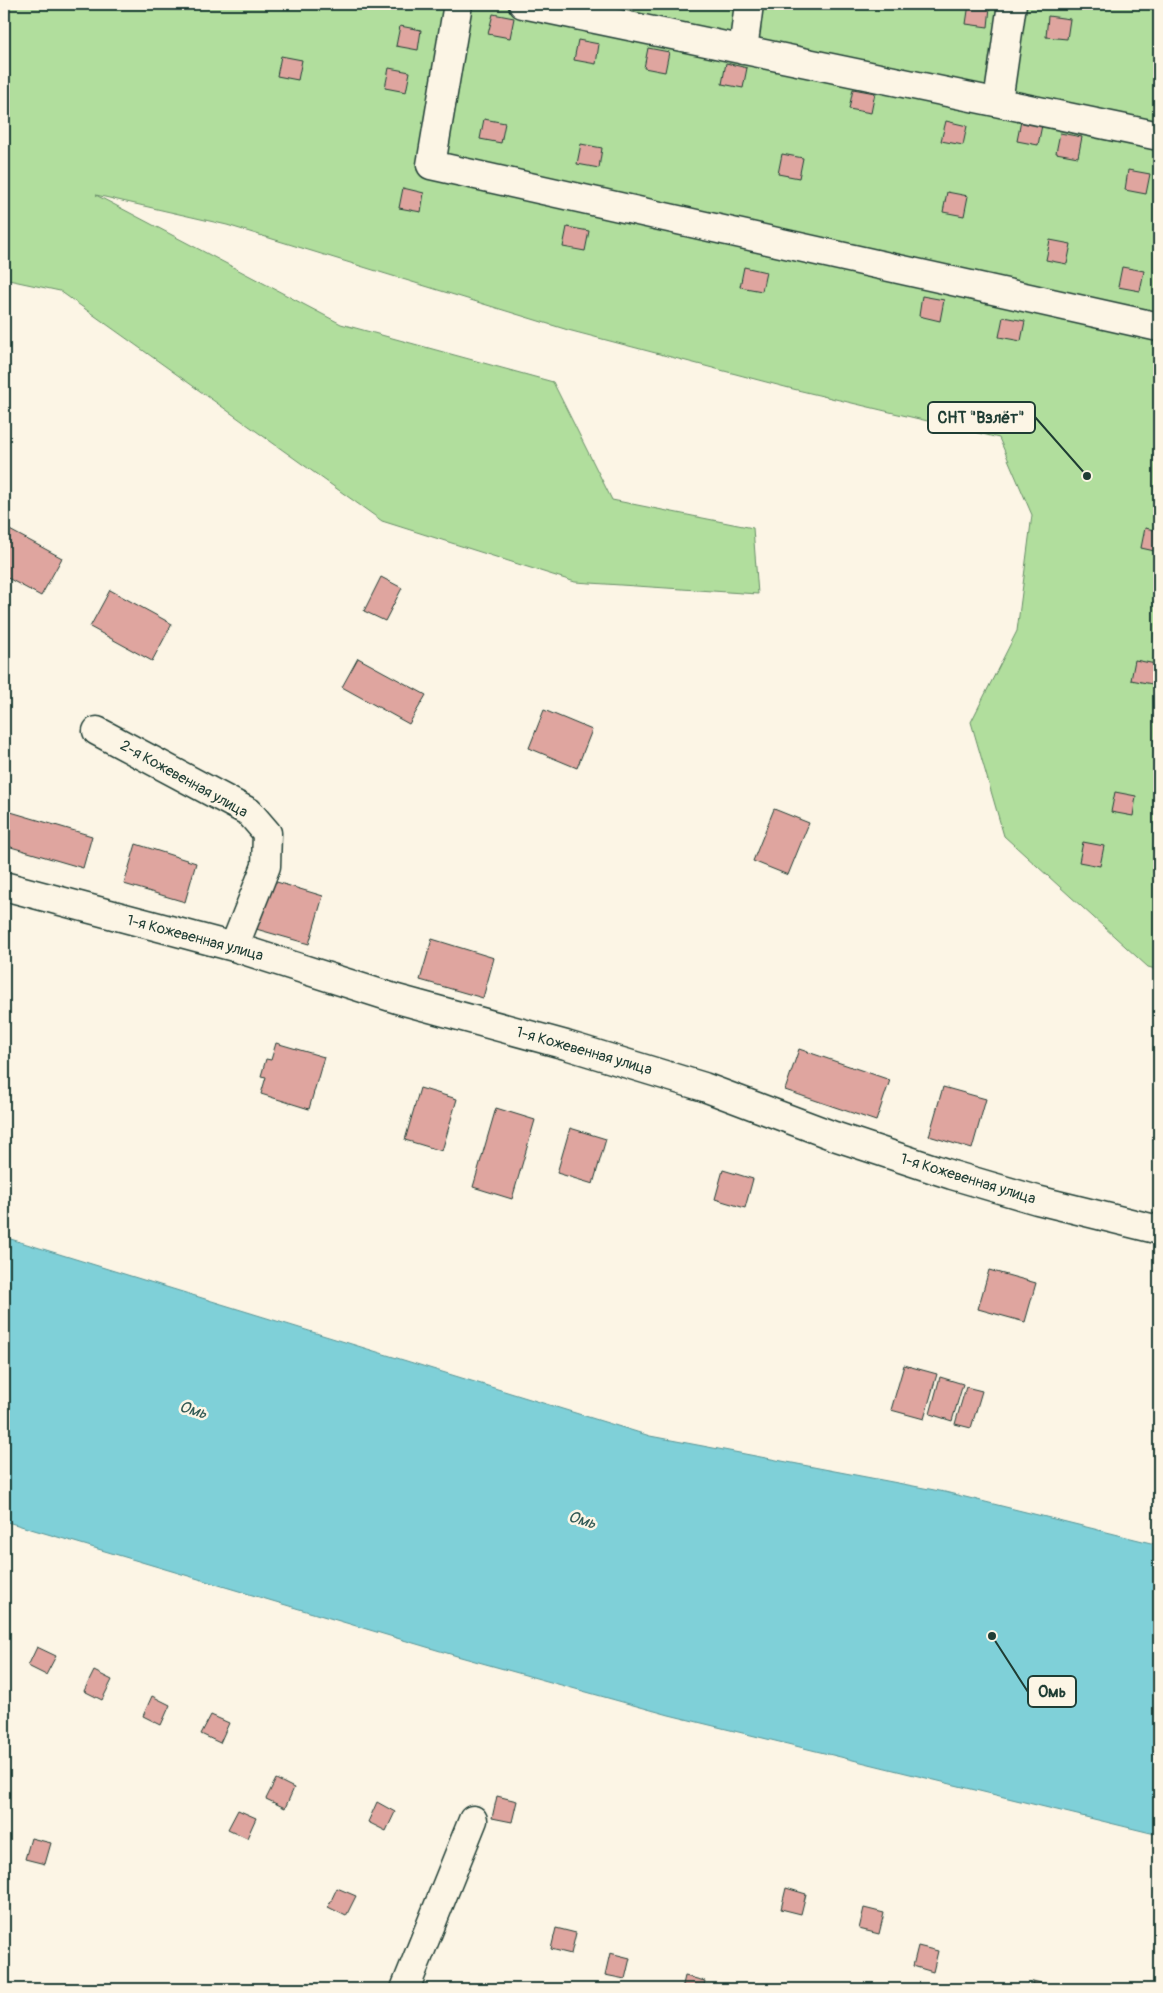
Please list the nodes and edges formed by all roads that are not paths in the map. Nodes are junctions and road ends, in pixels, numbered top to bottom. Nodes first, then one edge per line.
1 (458, 4) edge
2 (524, 4) edge
3 (749, 4) edge
4 (1012, 4) edge
5 (743, 50) junction
6 (998, 102) junction
7 (1159, 136) edge
8 (1159, 327) edge
9 (97, 731) dead end
10 (4, 886) edge
11 (234, 947) junction
12 (1159, 1230) edge
13 (473, 1820) dead end
14 (404, 1989) edge

1 - 8 street
2 - 5 street
3 - 5 street
4 - 6 street
5 - 6 street
6 - 7 street
9 - 11 street, 2-я Кожевенная улица
10 - 11 street, 1-я Кожевенная улица
11 - 12 street, 1-я Кожевенная улица
13 - 14 street

